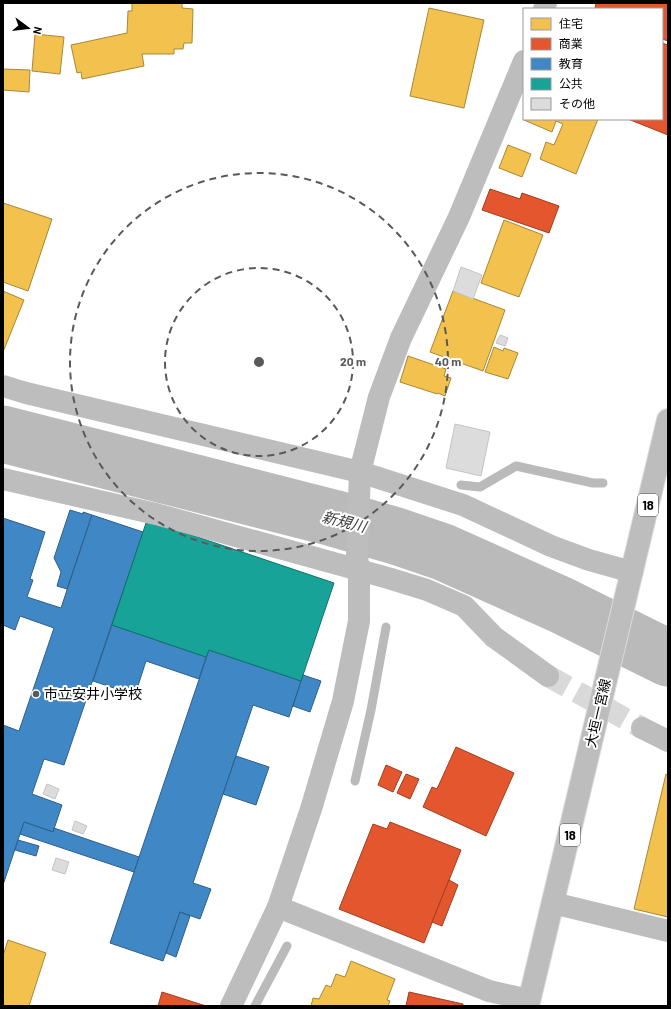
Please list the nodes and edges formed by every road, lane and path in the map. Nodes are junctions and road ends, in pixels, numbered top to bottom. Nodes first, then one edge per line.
1 (523, 63) edge
2 (3, 386) edge
3 (668, 420) edge
4 (360, 479) junction
5 (3, 480) edge
6 (358, 564) junction
7 (629, 582) junction
8 (548, 676) tunnel mouth
9 (642, 728) tunnel mouth
10 (668, 741) edge
11 (554, 903) junction
12 (278, 907) junction
13 (668, 931) edge
14 (529, 1003) edge
15 (231, 1006) edge

1 - 4 street
2 - 4 street
3 - 7 street, 大垣一宮線 / 18
4 - 6 street
4 - 7 street
5 - 6 street
6 - 8 street
6 - 12 street
7 - 11 street, 大垣一宮線 / 18
9 - 10 street
11 - 13 street
11 - 14 street, 大垣一宮線 / 18
12 - 14 street
12 - 15 street

